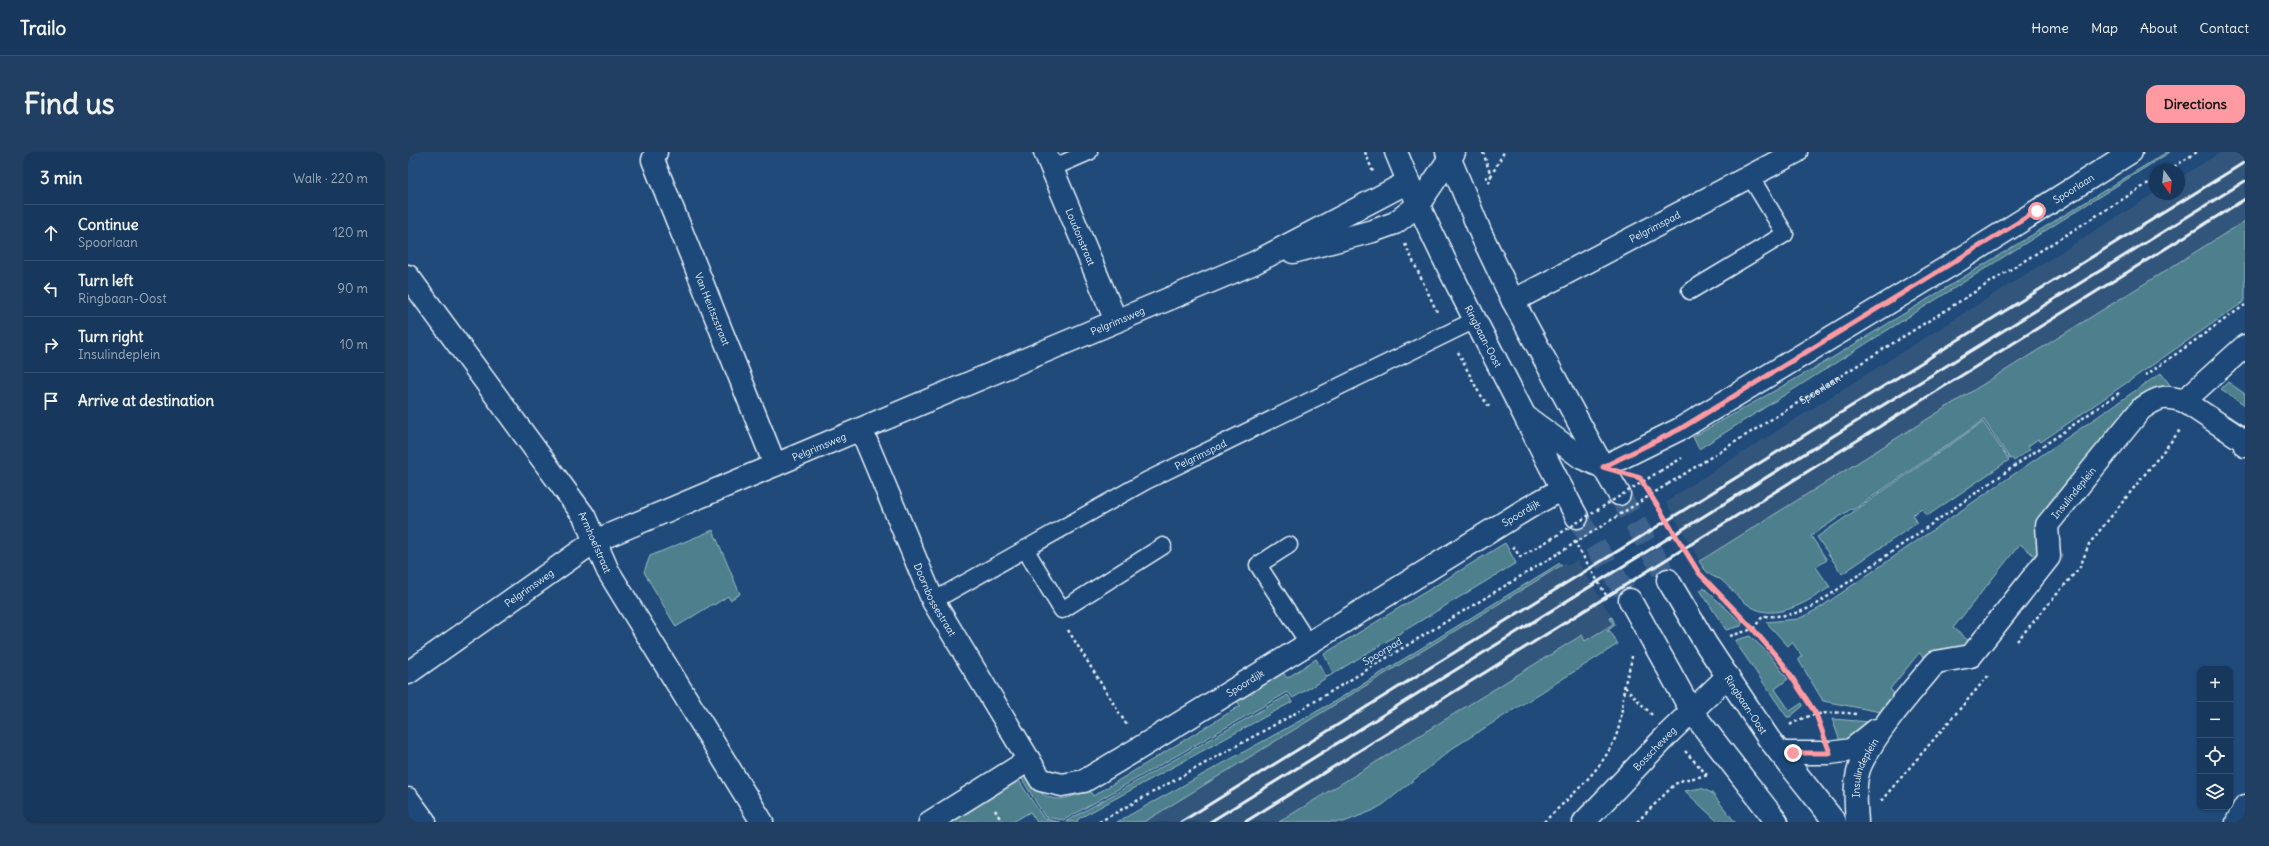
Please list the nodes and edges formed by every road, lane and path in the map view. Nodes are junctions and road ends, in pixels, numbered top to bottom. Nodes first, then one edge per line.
1 (656, 152) edge
2 (1089, 152) edge
3 (1396, 152) edge
4 (1504, 152) edge
5 (1796, 152) edge
6 (2131, 152) edge
7 (2197, 152) edge
8 (1450, 154) edge
9 (1049, 160) edge
10 (2178, 164) edge
11 (1491, 176) dead end
12 (1750, 176) junction
13 (1408, 182) junction
14 (2149, 183) edge
15 (1418, 205) junction
16 (1254, 263) junction
17 (408, 276) edge
18 (1690, 291) dead end
19 (1513, 301) junction
20 (2245, 305) edge
21 (1475, 320) junction
22 (1116, 321) junction
23 (2245, 346) edge
24 (2143, 377) dead end
25 (2124, 391) dead end
26 (2184, 401) junction
27 (1523, 415) junction
28 (861, 429) junction
29 (2245, 446) edge
30 (1687, 455) dead end
31 (775, 465) junction
32 (1603, 467) junction
33 (1640, 478) dead end
34 (1668, 484) joint
35 (1562, 489) junction
36 (1620, 494) tunnel mouth
37 (1577, 516) tunnel mouth
38 (595, 541) junction
39 (1289, 545) dead end
40 (1163, 546) dead end
41 (1026, 549) junction
42 (1520, 558) dead end
43 (1668, 580) tunnel mouth
44 (1630, 600) tunnel mouth
45 (933, 601) junction
46 (1062, 610) junction
47 (1753, 629) junction
48 (1308, 643) junction
49 (408, 673) edge
50 (1728, 676) junction
51 (1624, 686) dead end
52 (1692, 712) junction
53 (1890, 719) junction
54 (1141, 747) junction
55 (1780, 752) junction
56 (1830, 753) junction
57 (1029, 760) junction
58 (1707, 776) dead end
59 (408, 799) edge
60 (2245, 806) edge
61 (425, 822) edge
62 (762, 822) edge
63 (930, 822) edge
64 (1100, 822) edge
65 (1544, 822) edge
66 (1584, 822) edge
67 (1637, 822) edge
68 (1777, 822) edge
69 (1835, 822) edge
70 (1857, 822) edge
71 (2237, 822) edge

1 - 31 street, Van Heutszstraat
2 - 9 lane
3 - 13 street, Ringbaan-Oost
4 - 11 path
5 - 12 street, Pelgrimspad
6 - 32 street, Spoorlaan
7 - 10 path
8 - 13 street, Pelgrimsweg
8 - 15 street, Pelgrimsweg
8 - 19 street
9 - 22 street, Loudonstraat
12 - 18 lane
12 - 19 street, Pelgrimspad
13 - 15 street, Ringbaan-Oost
13 - 16 street, Pelgrimsweg
14 - 34 path, Spoorlaan
15 - 16 street, Pelgrimsweg
15 - 21 street, Ringbaan-Oost
16 - 22 street, Pelgrimsweg
17 - 38 street, Armhoefstraat
19 - 32 street
20 - 24 path
21 - 27 street, Ringbaan-Oost
21 - 41 lane, Pelgrimspad
22 - 28 street, Pelgrimsweg
23 - 26 street
25 - 47 path
26 - 29 street
26 - 53 street, Insulindeplein
27 - 32 street
27 - 35 street, Ringbaan-Oost
28 - 31 street, Pelgrimsweg
28 - 45 street, Doornbossestraat
30 - 42 path, bridge
31 - 38 street, Pelgrimsweg
32 - 36 street
33 - 47 path
34 - 64 path, Spoorpad, bridge
35 - 37 street, Ringbaan-Oost
35 - 48 street, Spoordijk
38 - 49 street, Pelgrimsweg
38 - 62 street, Armhoefstraat
39 - 48 lane
40 - 46 lane
41 - 45 lane, Pelgrimspad
41 - 46 lane
43 - 50 street, Ringbaan-Oost
44 - 52 street
45 - 57 street, Doornbossestraat
46 - 54 path
47 - 56 path
48 - 54 street, Spoordijk
50 - 52 street, Bosscheweg
50 - 55 street, Ringbaan-Oost
51 - 65 path
52 - 66 street, Bosscheweg
52 - 68 street
53 - 56 street, Insulindeplein
53 - 70 street, Insulindeplein
54 - 57 street, Spoordijk
55 - 56 street, Insulindeplein
55 - 69 street, Ringbaan-Oost
57 - 63 street
58 - 67 path
59 - 61 street
60 - 71 street

